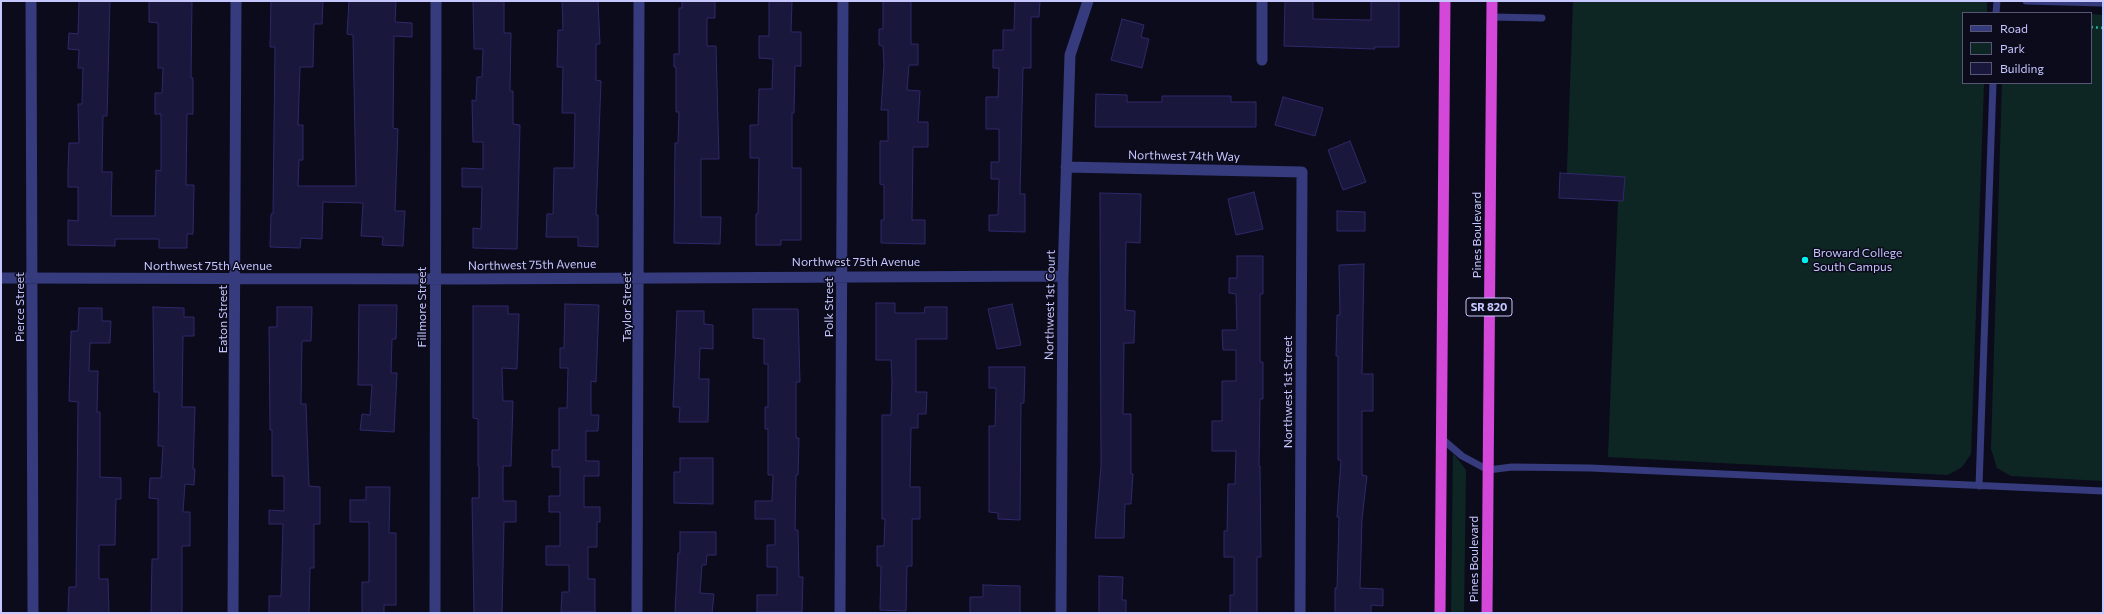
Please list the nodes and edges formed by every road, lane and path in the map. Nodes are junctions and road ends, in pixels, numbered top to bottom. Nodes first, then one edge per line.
1 (32, 1) edge
2 (236, 1) edge
3 (436, 1) edge
4 (640, 1) edge
5 (843, 1) edge
6 (1088, 1) edge
7 (1262, 1) edge
8 (1445, 1) edge
9 (1492, 1) edge
10 (1997, 1) edge
11 (2026, 1) edge
12 (2087, 1) edge
13 (2103, 3) edge
14 (1996, 12) edge
15 (1492, 17) junction
16 (1542, 18) dead end
17 (2092, 27) edge
18 (2103, 28) edge
19 (1262, 60) dead end
20 (1993, 84) edge
21 (1066, 167) junction
22 (1302, 172) joint
23 (842, 275) junction
24 (1063, 276) junction
25 (640, 277) junction
26 (1, 278) edge
27 (33, 278) junction
28 (436, 278) junction
29 (236, 279) junction
30 (1441, 438) junction
31 (1488, 470) junction
32 (1979, 486) junction
33 (2103, 491) edge
34 (33, 613) edge
35 (233, 613) edge
36 (435, 613) edge
37 (637, 613) edge
38 (840, 613) edge
39 (1061, 613) edge
40 (1300, 613) edge
41 (1440, 613) edge
42 (1487, 613) edge

1 - 27 street, Pierce Street
2 - 29 street, Eaton Street
3 - 28 street, Fillmore Street
4 - 25 street, Taylor Street
5 - 23 street, Polk Street
6 - 21 street, Northwest 1st Court
7 - 19 street
8 - 30 highway
9 - 15 highway, Pines Boulevard / SR 820
10 - 14 lane
11 - 12 lane
12 - 13 lane
15 - 16 lane
15 - 31 highway, Pines Boulevard / SR 820
17 - 18 path
20 - 32 lane
21 - 22 street, Northwest 74th Way
21 - 24 street, Northwest 1st Court
22 - 40 street, Northwest 1st Street
23 - 24 street, Northwest 75th Avenue
23 - 25 street, Northwest 75th Avenue
23 - 38 street, Polk Street
24 - 39 street, Northwest 1st Court
25 - 28 street, Northwest 75th Avenue
25 - 37 street, Taylor Street
26 - 27 street, Northwest 75th Avenue
27 - 29 street, Northwest 75th Avenue
27 - 34 street, Pierce Street
28 - 29 street, Northwest 75th Avenue
28 - 36 street, Fillmore Street
29 - 35 street, Eaton Street
30 - 31 lane
30 - 41 highway
31 - 32 lane
31 - 42 highway, Pines Boulevard / SR 820
32 - 33 lane

